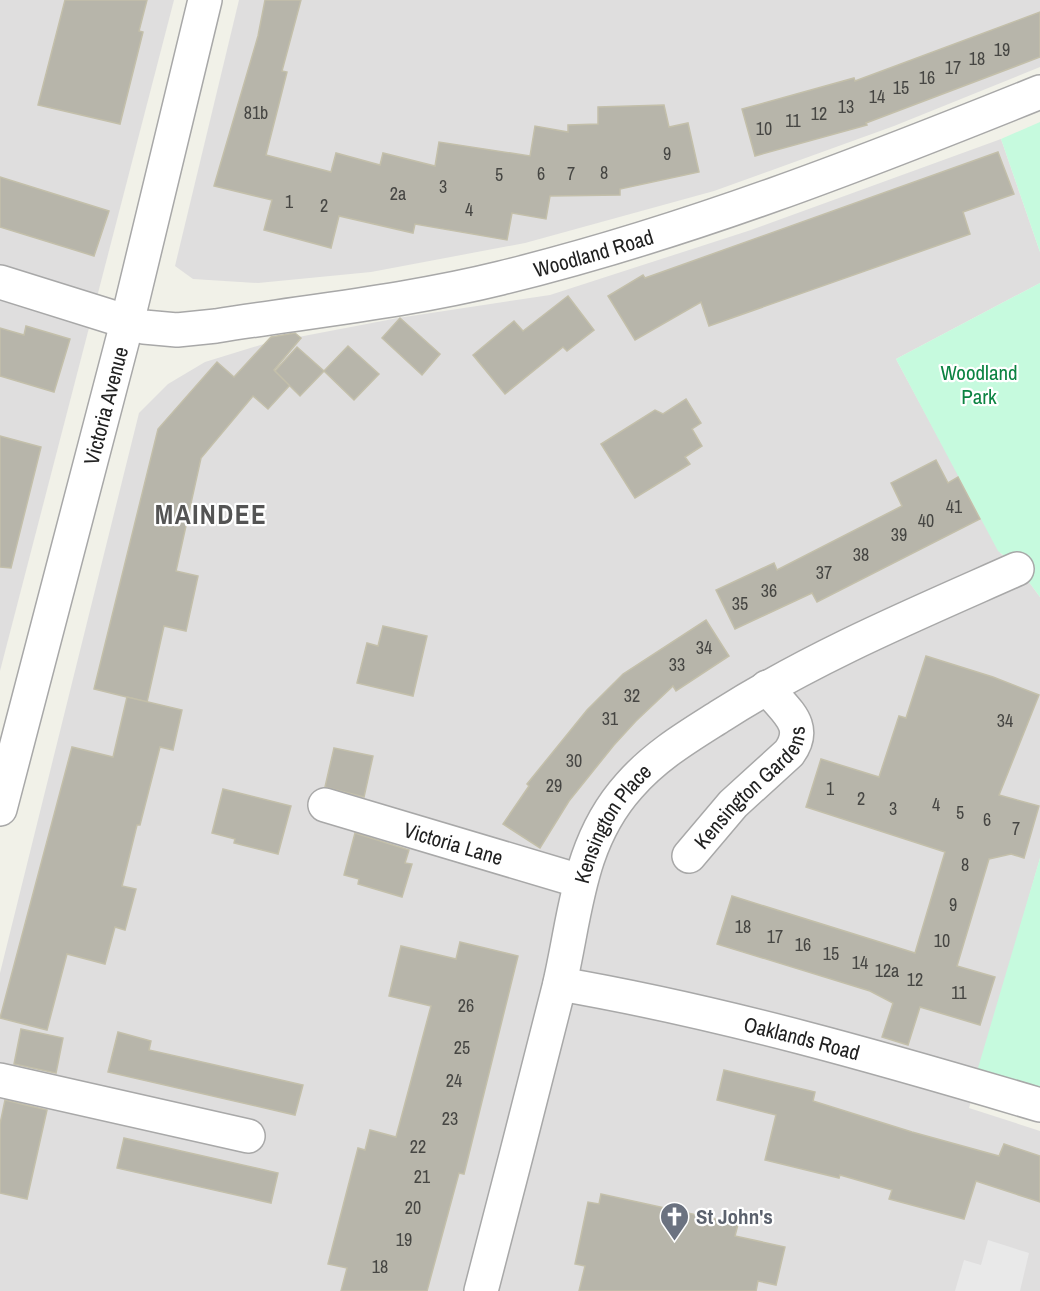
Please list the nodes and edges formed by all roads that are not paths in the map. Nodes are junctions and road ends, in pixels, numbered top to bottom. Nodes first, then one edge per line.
1 (205, 0) edge
2 (1040, 93) edge
3 (0, 282) edge
4 (127, 323) junction
5 (1017, 569) dead end
6 (767, 687) junction
7 (325, 805) dead end
8 (0, 809) edge
9 (689, 856) dead end
10 (580, 881) junction
11 (560, 984) junction
12 (0, 1080) edge
13 (1040, 1105) edge
14 (248, 1136) dead end
15 (481, 1291) edge

1 - 4 street, Victoria Avenue
2 - 4 street, Woodland Road
3 - 4 street, Woodland Road
4 - 8 street, Victoria Avenue
5 - 6 street, Kensington Place
6 - 9 street, Kensington Gardens
6 - 10 street, Kensington Place
7 - 10 street, Victoria Lane
10 - 11 street, Kensington Place
11 - 13 street, Oaklands Road
11 - 15 street, Kensington Place
12 - 14 street

